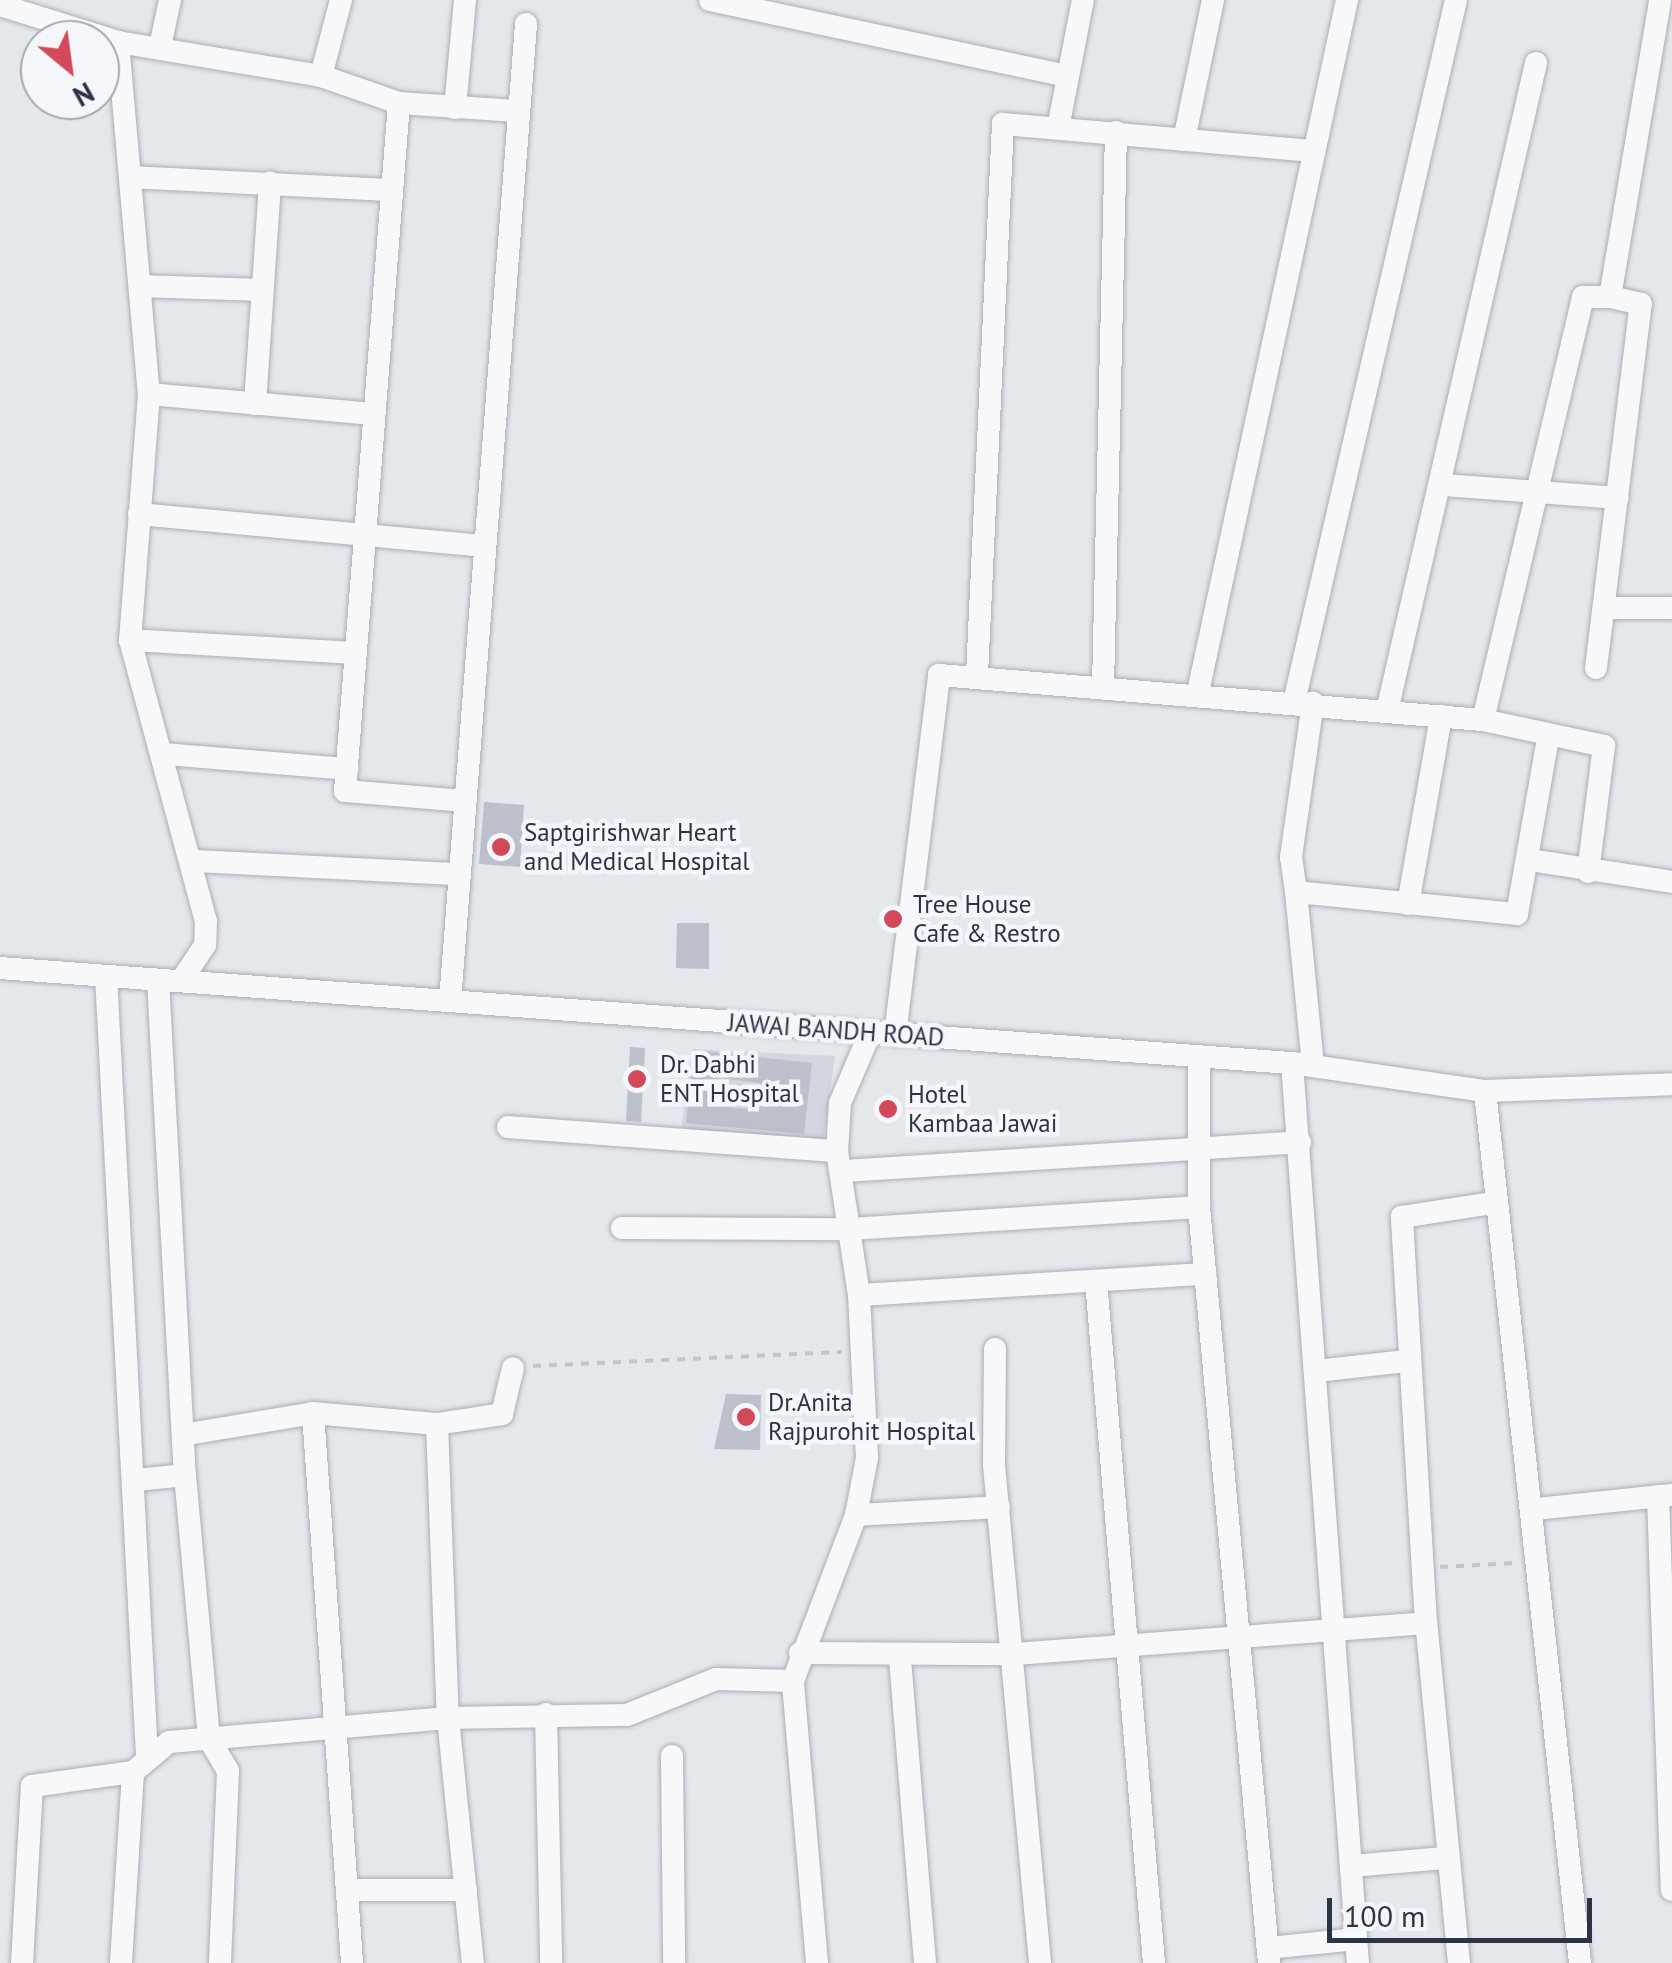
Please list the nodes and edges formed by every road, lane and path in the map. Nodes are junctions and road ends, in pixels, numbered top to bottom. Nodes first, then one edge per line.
1 (170, 0) edge
2 (341, 0) edge
3 (464, 0) edge
4 (710, 0) edge
5 (846, 0) edge
6 (1082, 0) edge
7 (1213, 0) edge
8 (1348, 0) edge
9 (1456, 0) edge
10 (1660, 0) edge
11 (0, 5) edge
12 (42, 7) edge
13 (70, 20) edge
14 (839, 23) junction
15 (526, 24) dead end
16 (120, 42) edge
17 (161, 42) junction
18 (120, 63) edge
19 (1536, 63) dead end
20 (321, 76) junction
21 (1067, 76) junction
22 (399, 103) junction
23 (455, 108) junction
24 (516, 111) junction
25 (1059, 123) junction
26 (1116, 132) junction
27 (1184, 140) junction
28 (1313, 151) junction
29 (131, 177) junction
30 (270, 182) junction
31 (388, 190) junction
32 (141, 286) junction
33 (260, 290) junction
34 (1610, 296) junction
35 (149, 394) junction
36 (256, 404) junction
37 (373, 414) junction
38 (1445, 486) junction
39 (1538, 494) junction
40 (1618, 498) junction
41 (140, 514) junction
42 (364, 534) junction
43 (483, 546) junction
44 (1606, 608) junction
45 (1672, 608) edge
46 (130, 640) junction
47 (353, 653) junction
48 (1596, 668) dead end
49 (977, 675) junction
50 (1103, 686) junction
51 (1198, 692) junction
52 (1304, 702) junction
53 (1387, 711) junction
54 (1441, 716) junction
55 (1483, 720) junction
56 (1548, 738) junction
57 (165, 754) junction
58 (347, 769) junction
59 (464, 801) junction
60 (1530, 860) junction
61 (197, 861) junction
62 (1588, 872) junction
63 (458, 874) junction
64 (1672, 882) edge
65 (1296, 892) junction
66 (1408, 904) junction
67 (0, 968) edge
68 (106, 976) junction
69 (170, 980) junction
70 (450, 1002) junction
71 (870, 1033) junction
72 (895, 1035) junction
73 (1199, 1058) junction
74 (1302, 1064) junction
75 (1672, 1084) edge
76 (1485, 1090) junction
77 (508, 1127) dead end
78 (1195, 1142) junction
79 (1300, 1142) junction
80 (840, 1161) junction
81 (1492, 1202) junction
82 (1199, 1207) junction
83 (622, 1228) dead end
84 (850, 1230) junction
85 (1205, 1274) junction
86 (1096, 1281) junction
87 (858, 1295) junction
88 (995, 1349) dead end
89 (861, 1350) junction
90 (1406, 1361) junction
91 (513, 1368) joint
92 (1316, 1372) junction
93 (313, 1413) junction
94 (437, 1424) junction
95 (188, 1434) junction
96 (185, 1475) junction
97 (136, 1480) junction
98 (1665, 1495) edge
99 (999, 1507) junction
100 (1536, 1509) junction
101 (856, 1516) junction
102 (1540, 1562) junction
103 (1422, 1568) junction
104 (1426, 1622) junction
105 (1328, 1630) junction
106 (1236, 1640) junction
107 (1126, 1646) junction
108 (800, 1652) junction
109 (1015, 1654) junction
110 (900, 1659) junction
111 (793, 1681) junction
112 (546, 1714) junction
113 (448, 1718) junction
114 (332, 1728) junction
115 (209, 1739) junction
116 (672, 1756) dead end
117 (140, 1764) junction
118 (1445, 1858) junction
119 (1351, 1866) junction
120 (347, 1890) junction
121 (466, 1890) junction
122 (1672, 1890) edge
123 (1356, 1939) junction
124 (1268, 1955) edge
125 (22, 1963) edge
126 (121, 1963) edge
127 (220, 1963) edge
128 (352, 1963) edge
129 (473, 1963) edge
130 (552, 1963) edge
131 (674, 1963) edge
132 (817, 1963) edge
133 (926, 1963) edge
134 (1040, 1963) edge
135 (1154, 1963) edge
136 (1358, 1963) edge
137 (1460, 1963) edge
138 (1580, 1963) edge

1 - 17 street
2 - 20 street
3 - 23 street
4 - 14 street
5 - 14 street
6 - 21 street
7 - 27 street
8 - 28 street
9 - 52 street
10 - 34 street
11 - 12 street
12 - 13 street
14 - 21 street
15 - 24 street
16 - 17 street
17 - 20 street
18 - 29 street
19 - 38 street
20 - 22 street
21 - 25 street
22 - 23 street
22 - 31 street
23 - 24 street
24 - 43 street
25 - 26 street
25 - 49 street
26 - 27 street
26 - 50 street
27 - 28 street
28 - 51 street
29 - 30 street
29 - 32 street
30 - 31 street
30 - 33 street
31 - 37 street
32 - 33 street
32 - 35 street
33 - 36 street
34 - 39 street
34 - 40 street
35 - 36 street
35 - 41 street
36 - 37 street
37 - 42 street
38 - 39 street
38 - 53 street
39 - 40 street
39 - 55 street
40 - 44 street
41 - 42 street
41 - 46 street
42 - 43 street
42 - 47 street
43 - 59 street
44 - 45 street
44 - 48 street
46 - 47 street
46 - 57 street
47 - 58 street
49 - 50 street
49 - 72 street
50 - 51 street
51 - 52 street
52 - 53 street
52 - 65 street
53 - 54 street
54 - 55 street
54 - 66 street
55 - 56 street
56 - 60 street
56 - 62 street
57 - 58 street
57 - 61 street
58 - 59 street
59 - 63 street
60 - 62 street
60 - 66 street
61 - 63 street
61 - 69 street
62 - 64 street
63 - 70 street
65 - 66 street
65 - 74 street
67 - 68 street, JAWAI BANDH ROAD
68 - 69 street, JAWAI BANDH ROAD
68 - 97 street
69 - 70 street, JAWAI BANDH ROAD
69 - 95 street
70 - 71 street, JAWAI BANDH ROAD
71 - 72 street, JAWAI BANDH ROAD
71 - 80 street
72 - 73 street, JAWAI BANDH ROAD
73 - 74 street, JAWAI BANDH ROAD
73 - 78 street
74 - 76 street, JAWAI BANDH ROAD
74 - 79 street
75 - 76 street, JAWAI BANDH ROAD
76 - 81 street
77 - 80 street
78 - 79 street
78 - 80 street
78 - 82 street
79 - 92 street
80 - 84 street
81 - 90 street
81 - 100 street
82 - 84 street
82 - 85 street
83 - 84 street
84 - 87 street
85 - 86 street
85 - 106 street
86 - 87 street
86 - 107 street
87 - 89 street
88 - 99 street
89 - 91 path
89 - 101 street
90 - 92 street
90 - 103 street
91 - 94 street
92 - 105 street
93 - 94 street
93 - 95 street
93 - 114 street
94 - 113 street
95 - 96 street
96 - 97 street
96 - 115 street
97 - 117 street
98 - 100 street
98 - 122 street
99 - 101 street
99 - 109 street
100 - 102 street
101 - 108 street
102 - 103 path
102 - 138 street
103 - 104 street
104 - 105 street
104 - 118 street
105 - 106 street
105 - 119 street
106 - 107 street
106 - 124 street
107 - 109 street
107 - 135 street
108 - 110 street
108 - 111 street
109 - 110 street
109 - 134 street
110 - 133 street
111 - 112 street
111 - 132 street
112 - 113 street
112 - 130 street
113 - 114 street
113 - 121 street
114 - 115 street
114 - 120 street
115 - 117 street
115 - 127 street
116 - 131 street
117 - 125 street
117 - 126 street
118 - 119 street
118 - 137 street
119 - 123 street
120 - 121 street
120 - 128 street
121 - 129 street
123 - 124 street
123 - 136 street

